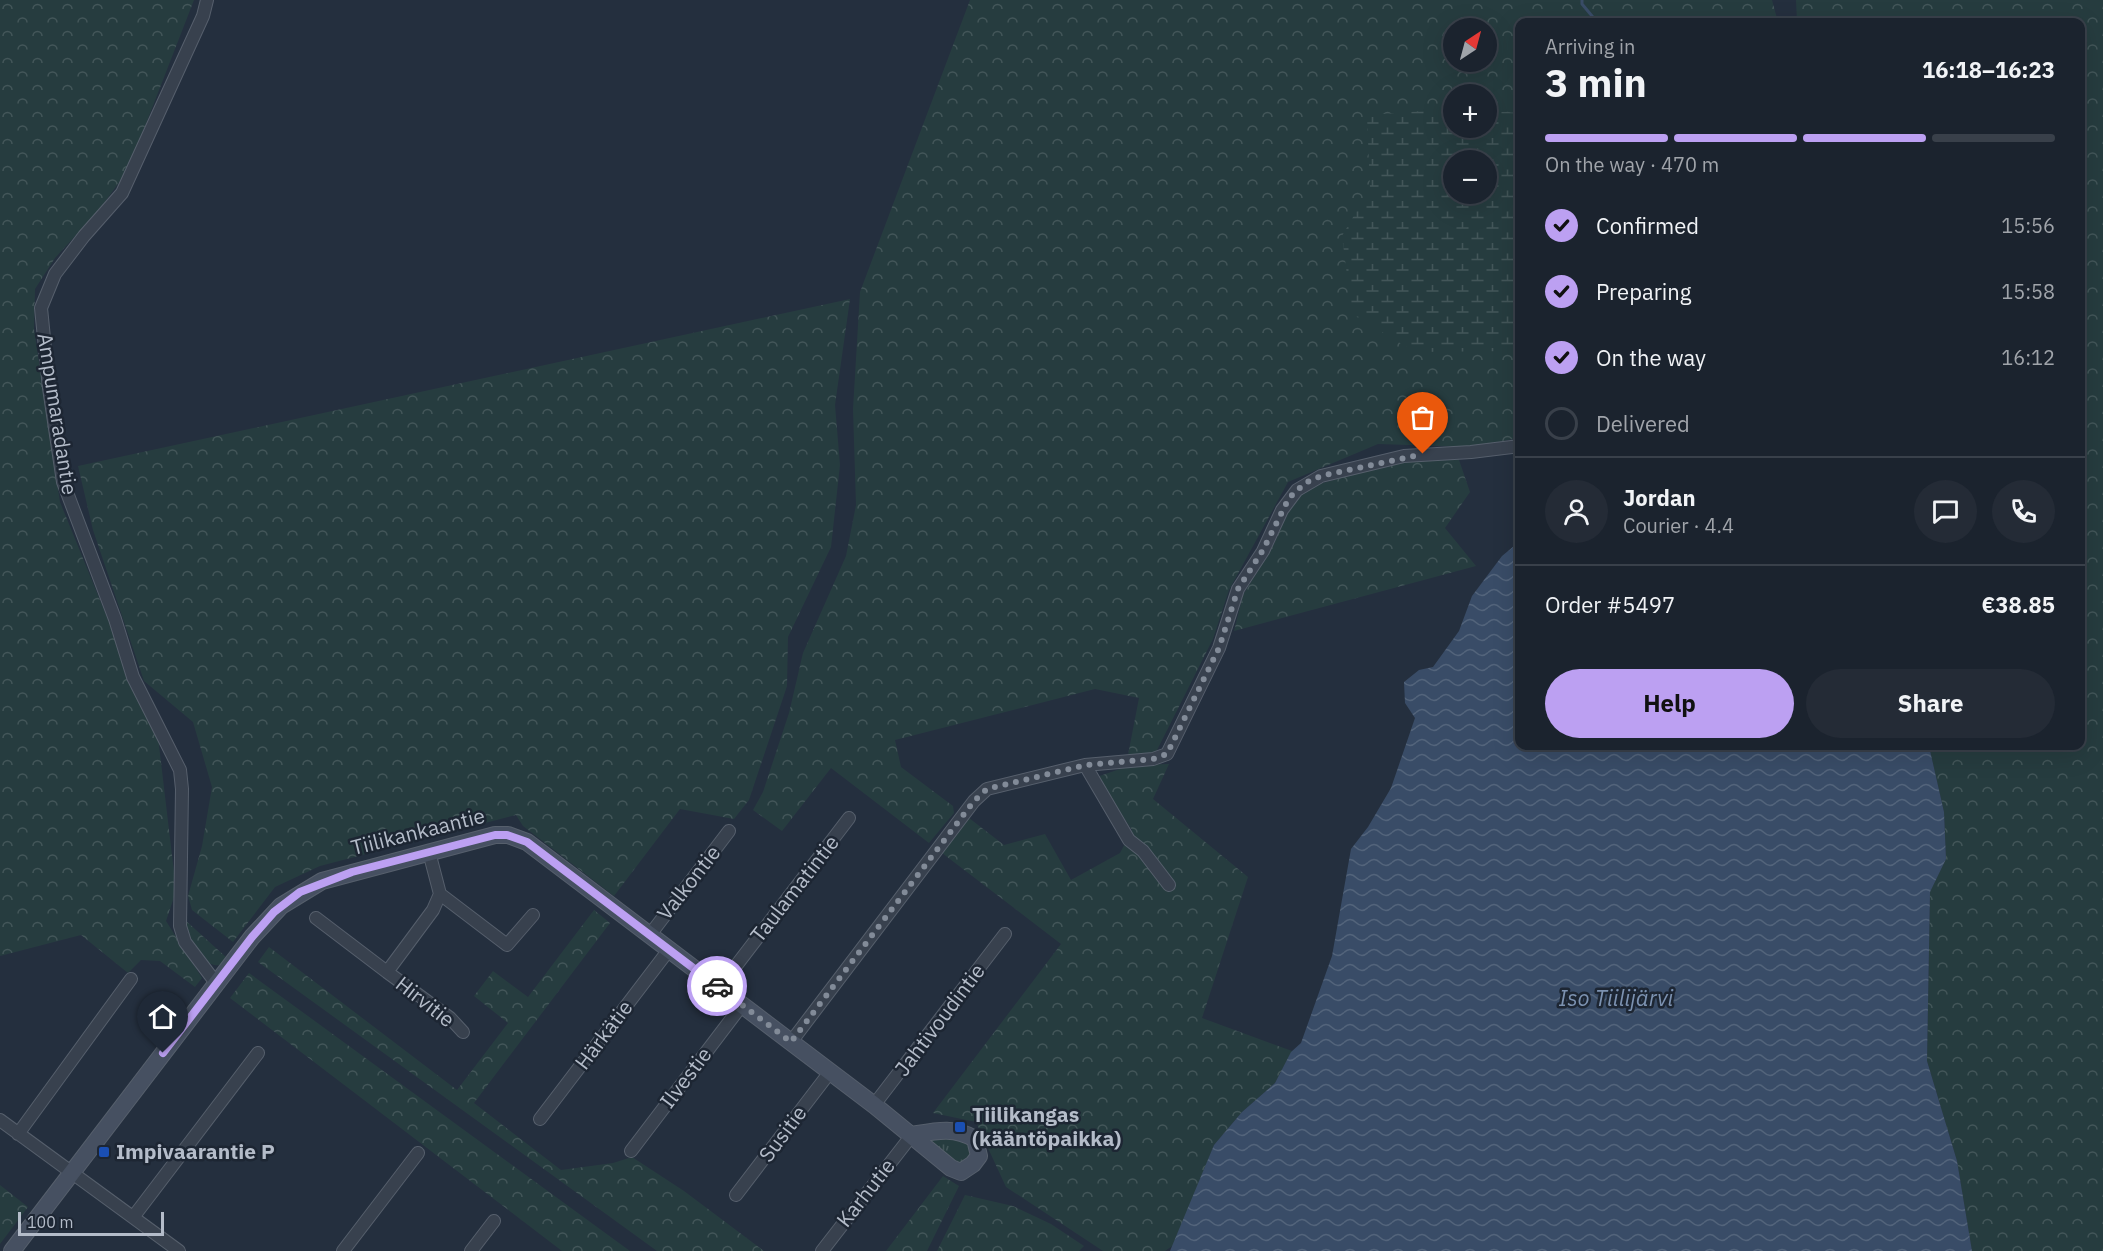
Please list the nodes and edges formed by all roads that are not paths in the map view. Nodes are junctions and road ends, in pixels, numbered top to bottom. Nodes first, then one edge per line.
1 (207, 0) edge
2 (1515, 447) edge
3 (1086, 765) junction
4 (849, 818) dead end
5 (729, 831) dead end
6 (429, 852) junction
7 (1169, 885) dead end
8 (440, 894) junction
9 (533, 915) dead end
10 (316, 918) dead end
11 (1005, 934) dead end
12 (649, 936) junction
13 (668, 951) junction
14 (387, 972) junction
15 (131, 979) dead end
16 (216, 984) junction
17 (719, 988) junction
18 (742, 1005) junction
19 (463, 1032) dead end
20 (791, 1042) junction
21 (258, 1053) dead end
22 (830, 1072) junction
23 (874, 1105) junction
24 (540, 1119) dead end
25 (0, 1120) edge
26 (18, 1134) junction
27 (912, 1135) joint
28 (631, 1151) dead end
29 (418, 1153) dead end
30 (73, 1172) junction
31 (736, 1195) dead end
32 (134, 1216) junction
33 (494, 1221) dead end
34 (12, 1251) edge
35 (179, 1251) edge
36 (343, 1251) edge
37 (471, 1251) edge
38 (822, 1251) edge

1 - 16 street, Ampumaradantie
2 - 3 street
3 - 7 street
3 - 20 street
4 - 17 street, Taulamatintie
5 - 12 street, Valkontie
6 - 8 street
6 - 12 street, Tiilikankaantie
6 - 16 street, Tiilikankaantie
8 - 9 street
8 - 14 street, Hirvitie
10 - 14 street, Hirvitie
11 - 23 street, Jahtivoudintie
12 - 13 street, Tiilikankaantie
13 - 17 street, Tiilikankaantie
13 - 24 street, Härkätie
14 - 19 street, Hirvitie
15 - 26 street
16 - 30 street, Tiilikankaantie
17 - 18 street, Tiilikankaantie
18 - 20 street, Tiilikankaantie
18 - 28 street, Ilvestie
20 - 22 street, Tiilikankaantie
21 - 32 street
22 - 23 street, Tiilikankaantie
22 - 31 street, Susitie
23 - 27 street, Tiilikankaantie
25 - 26 street
26 - 30 street
27 - 38 street, Karhutie
29 - 36 street
30 - 32 street
30 - 34 street, Tiilikankaantie
32 - 35 street
33 - 37 street

